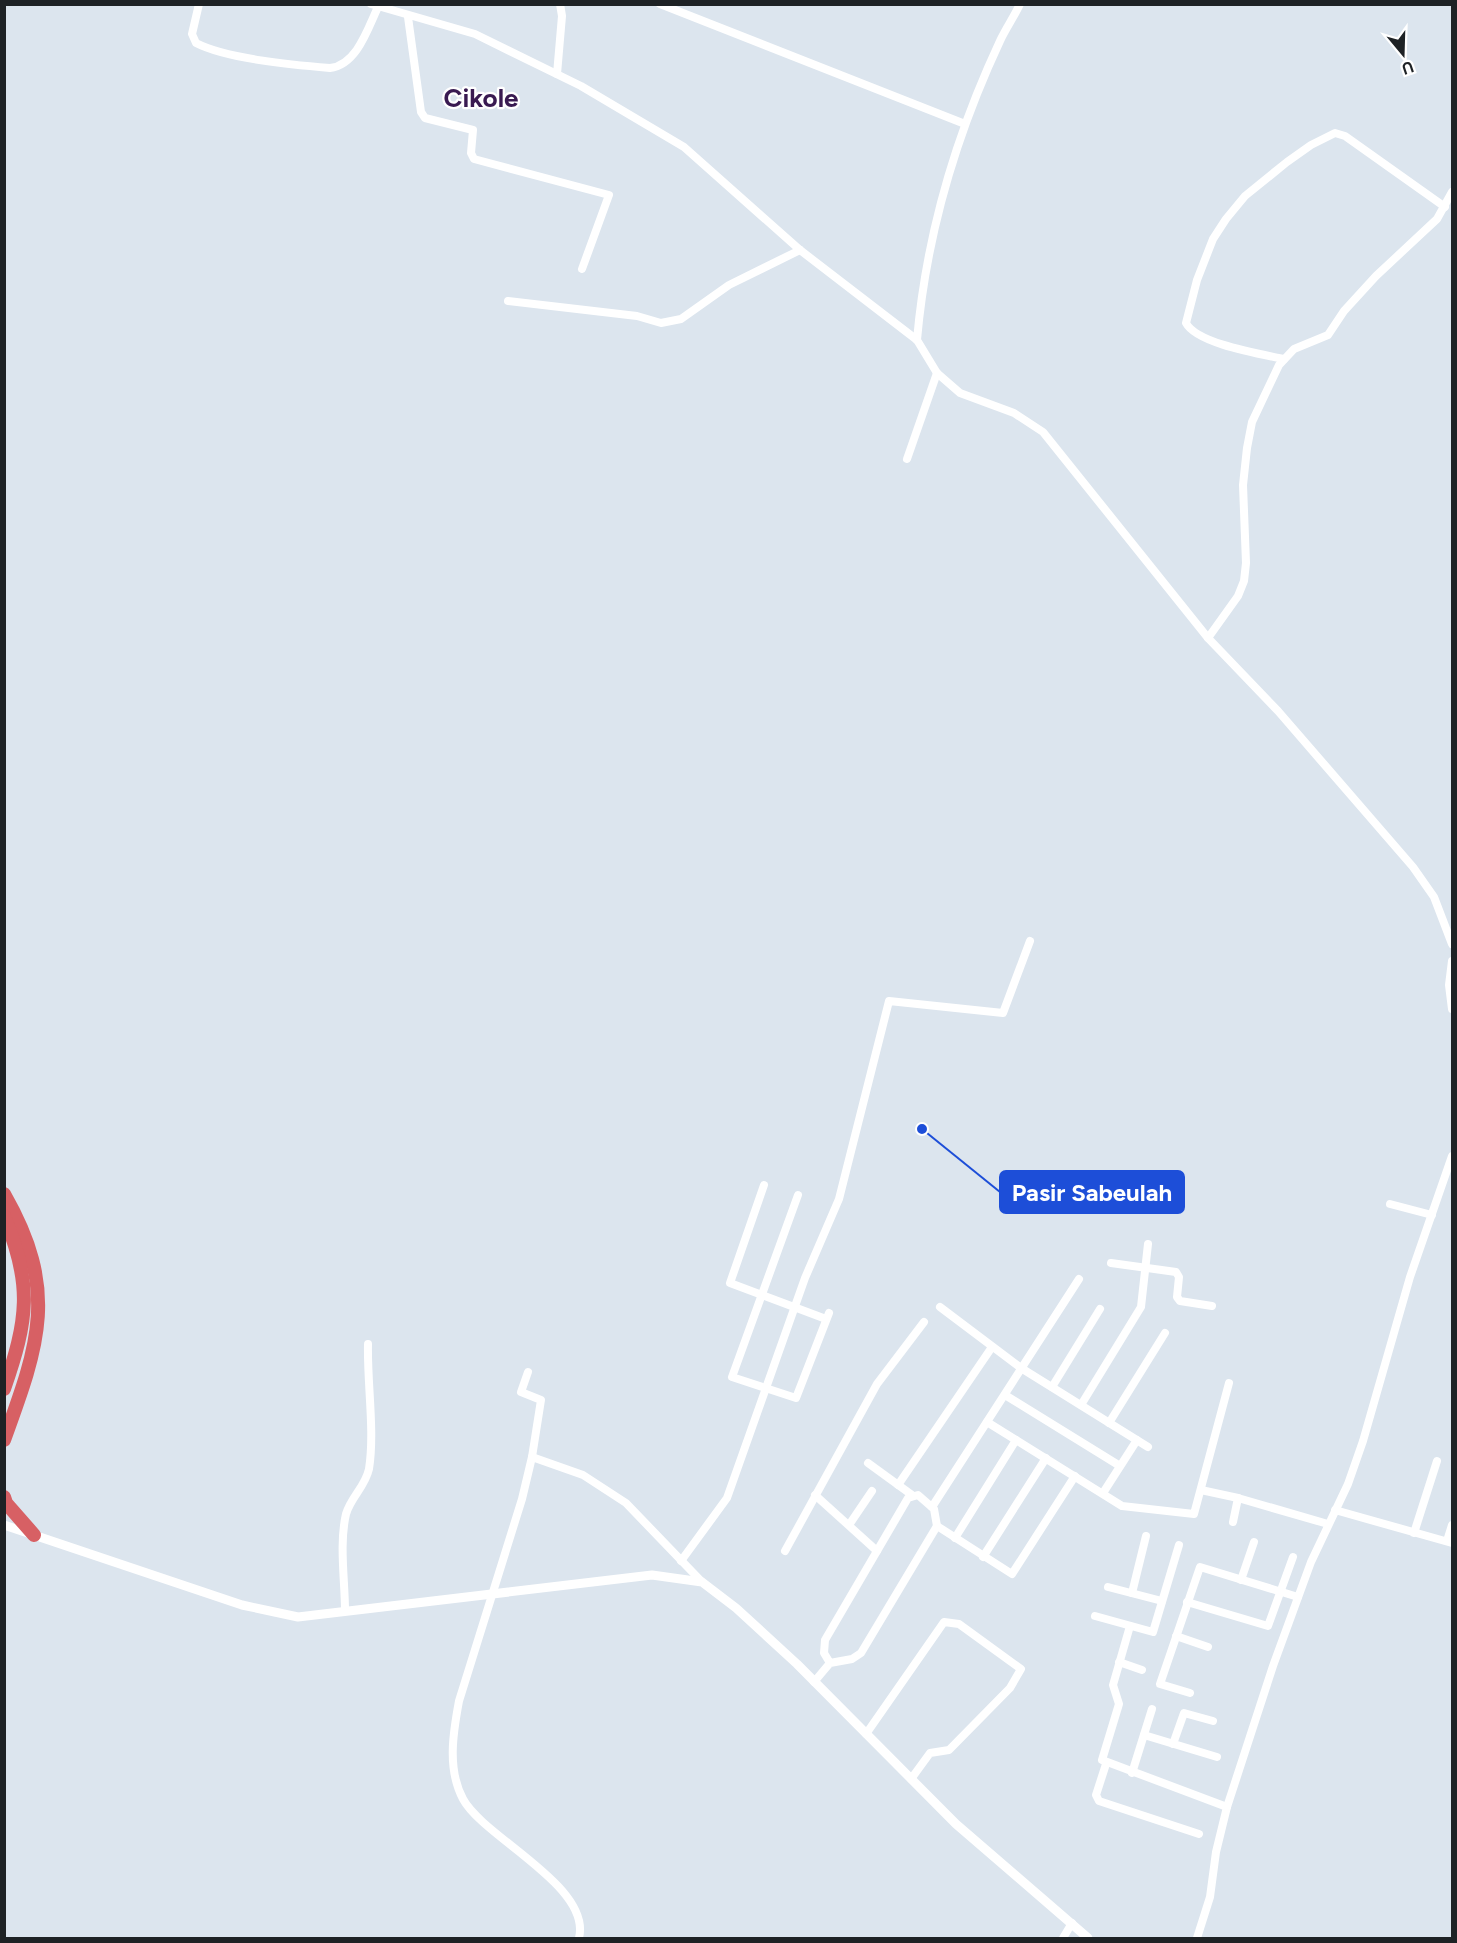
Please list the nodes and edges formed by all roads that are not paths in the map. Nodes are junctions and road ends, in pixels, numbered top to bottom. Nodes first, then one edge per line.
1 (199, 4) edge
2 (560, 4) edge
3 (660, 4) edge
4 (1020, 4) edge
5 (375, 6) edge
6 (394, 8) edge
7 (408, 17) junction
8 (557, 74) junction
9 (965, 124) junction
10 (1452, 192) edge
11 (1445, 207) junction
12 (800, 250) junction
13 (582, 269) dead end
14 (508, 301) dead end
15 (917, 340) junction
16 (1284, 359) junction
17 (937, 374) junction
18 (907, 459) dead end
19 (1208, 638) junction
20 (1030, 941) dead end
21 (1452, 944) edge
22 (1452, 962) edge
23 (1452, 1009) edge
24 (1452, 1156) edge
25 (764, 1185) dead end
26 (4, 1194) edge
27 (798, 1195) dead end
28 (1390, 1204) dead end
29 (1432, 1215) junction
30 (4, 1216) edge
31 (1148, 1244) dead end
32 (1111, 1263) dead end
33 (1146, 1268) junction
34 (1079, 1279) dead end
35 (762, 1295) junction
36 (1212, 1306) dead end
37 (794, 1307) junction
38 (940, 1307) dead end
39 (1100, 1309) dead end
40 (924, 1322) dead end
41 (1165, 1333) dead end
42 (368, 1344) dead end
43 (992, 1347) junction
44 (1021, 1368) junction
45 (528, 1372) dead end
46 (1229, 1383) dead end
47 (1052, 1388) junction
48 (4, 1389) edge
49 (765, 1389) junction
50 (1005, 1395) junction
51 (1081, 1405) junction
52 (987, 1422) junction
53 (1109, 1423) junction
54 (4, 1440) edge
55 (1016, 1440) junction
56 (1137, 1440) junction
57 (1148, 1447) dead end
58 (532, 1457) junction
59 (1046, 1458) junction
60 (1437, 1461) dead end
61 (868, 1463) dead end
62 (1120, 1466) junction
63 (1075, 1476) junction
64 (898, 1485) junction
65 (1201, 1490) junction
66 (872, 1491) dead end
67 (1103, 1493) junction
68 (815, 1495) junction
69 (912, 1495) junction
70 (4, 1497) edge
71 (1238, 1498) junction
72 (932, 1507) junction
73 (1335, 1510) junction
74 (1233, 1522) dead end
75 (1328, 1524) junction
76 (4, 1525) edge
77 (849, 1525) junction
78 (1452, 1525) edge
79 (937, 1526) junction
80 (1414, 1533) junction
81 (34, 1535) junction
82 (1146, 1536) dead end
83 (955, 1538) junction
84 (1254, 1542) dead end
85 (1450, 1542) edge
86 (1179, 1545) dead end
87 (785, 1551) dead end
88 (877, 1551) junction
89 (983, 1557) junction
90 (1293, 1557) dead end
91 (681, 1561) junction
92 (1241, 1580) junction
93 (702, 1582) junction
94 (1108, 1587) dead end
95 (1280, 1592) junction
96 (1132, 1593) junction
97 (492, 1594) junction
98 (1298, 1597) junction
99 (1162, 1601) junction
100 (1187, 1602) junction
101 (345, 1611) junction
102 (1095, 1616) dead end
103 (1130, 1626) junction
104 (1176, 1636) junction
105 (1208, 1647) dead end
106 (1119, 1662) junction
107 (830, 1663) junction
108 (1142, 1670) dead end
109 (814, 1682) junction
110 (1190, 1693) dead end
111 (1152, 1709) dead end
112 (1212, 1721) dead end
113 (866, 1734) junction
114 (1144, 1735) junction
115 (1173, 1744) junction
116 (1218, 1757) dead end
117 (1106, 1764) junction
118 (1132, 1773) junction
119 (911, 1779) junction
120 (1227, 1807) junction
121 (1199, 1834) dead end
122 (1072, 1923) junction
123 (579, 1938) edge
124 (1063, 1938) edge
125 (1088, 1938) edge
126 (1197, 1938) edge

1 - 5 street
2 - 8 street
3 - 9 street
4 - 9 street
5 - 6 street
6 - 7 street
7 - 8 street
7 - 13 street
8 - 12 street
9 - 15 street
10 - 11 street
11 - 16 street
11 - 16 street
12 - 14 street
12 - 15 street
15 - 17 street
16 - 19 street
17 - 18 street
17 - 19 street
19 - 21 street
20 - 37 street
22 - 23 street
24 - 29 street
25 - 35 street
26 - 54 highway
27 - 35 street
28 - 29 street
29 - 73 street
30 - 48 highway
31 - 33 street
32 - 33 street
33 - 36 street
33 - 51 street
34 - 44 street
35 - 37 street
35 - 49 street
37 - 49 street
37 - 49 street
38 - 43 street
39 - 47 street
40 - 68 street
41 - 53 street
42 - 101 street
43 - 44 street
43 - 64 street
44 - 47 street
44 - 50 street
45 - 58 street
46 - 65 street
47 - 51 street
49 - 91 street
50 - 52 street
50 - 62 street
51 - 53 street
52 - 55 street
52 - 72 street
53 - 56 street
55 - 59 street
55 - 83 street
56 - 57 street
56 - 62 street
58 - 91 street
58 - 97 street
59 - 63 street
59 - 89 street
60 - 80 street
61 - 64 street
62 - 67 street
63 - 67 street
63 - 89 street
64 - 69 street
65 - 67 street
65 - 71 street
66 - 77 street
68 - 77 street
68 - 87 street
69 - 72 street
69 - 88 street
70 - 81 highway
71 - 74 street
71 - 75 street
72 - 79 street
73 - 75 street
73 - 80 street
75 - 98 street
76 - 81 street
77 - 88 street
78 - 85 street
79 - 83 street
79 - 107 street
80 - 85 street
81 - 101 street
82 - 96 street
83 - 89 street
84 - 92 street
86 - 99 street
88 - 107 street
90 - 95 street
91 - 93 street
92 - 95 street
92 - 100 street
93 - 97 street
93 - 109 street
94 - 96 street
95 - 98 street
95 - 100 street
96 - 99 street
97 - 101 street
97 - 123 street
98 - 120 street
99 - 103 street
100 - 104 street
102 - 103 street
103 - 106 street
104 - 105 street
104 - 110 street
106 - 108 street
106 - 117 street
107 - 109 street
109 - 113 street
111 - 114 street
112 - 115 street
113 - 119 street
113 - 119 street
114 - 115 street
114 - 118 street
115 - 116 street
117 - 118 street
117 - 121 street
118 - 120 street
119 - 122 street
120 - 126 street
122 - 124 street
122 - 125 street

